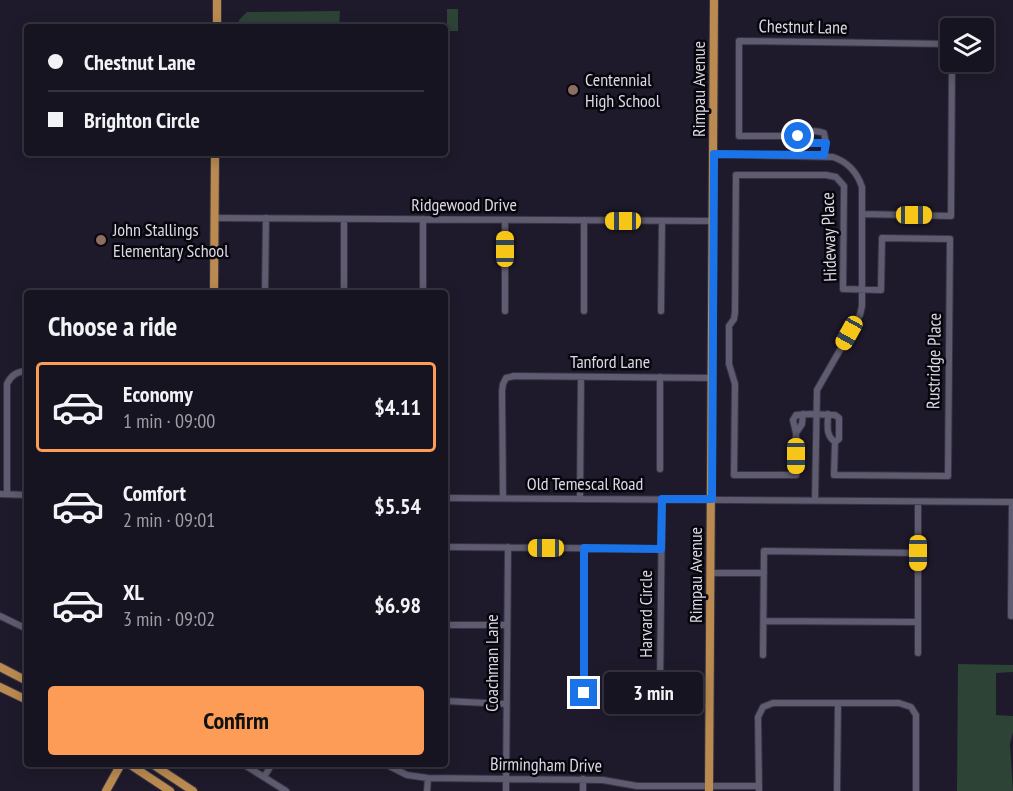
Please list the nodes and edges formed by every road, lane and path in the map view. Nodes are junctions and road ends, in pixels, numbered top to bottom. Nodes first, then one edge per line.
1 (217, 0) edge
2 (714, 0) edge
3 (216, 24) edge
4 (940, 44) edge
5 (952, 72) edge
6 (801, 136) junction
7 (826, 143) junction
8 (714, 154) junction
9 (824, 155) junction
10 (215, 156) edge
11 (862, 214) junction
12 (215, 218) junction
13 (266, 218) junction
14 (344, 219) junction
15 (423, 219) junction
16 (505, 220) junction
17 (584, 220) junction
18 (662, 221) junction
19 (713, 221) junction
20 (862, 289) junction
21 (214, 290) edge
22 (265, 290) edge
23 (344, 290) edge
24 (423, 290) edge
25 (505, 311) dead end
26 (584, 311) dead end
27 (662, 311) dead end
28 (24, 372) edge
29 (581, 377) junction
30 (660, 377) junction
31 (713, 378) junction
32 (815, 414) junction
33 (828, 414) junction
34 (835, 442) junction
35 (660, 469) dead end
36 (3, 494) edge
37 (24, 495) edge
38 (448, 498) edge
39 (503, 498) junction
40 (580, 499) junction
41 (662, 499) junction
42 (712, 499) junction
43 (815, 500) junction
44 (918, 502) junction
45 (1012, 502) edge
46 (448, 547) edge
47 (507, 548) junction
48 (584, 548) junction
49 (661, 549) junction
50 (918, 553) junction
51 (712, 573) junction
52 (764, 573) junction
53 (0, 616) edge
54 (1011, 616) dead end
55 (764, 621) junction
56 (918, 622) junction
57 (448, 625) edge
58 (507, 625) junction
59 (24, 628) edge
60 (918, 653) dead end
61 (763, 655) dead end
62 (0, 667) edge
63 (24, 679) edge
64 (0, 687) edge
65 (660, 692) dead end
66 (584, 693) dead end
67 (24, 699) edge
68 (448, 701) edge
69 (838, 703) junction
70 (506, 704) junction
71 (119, 767) edge
72 (134, 767) edge
73 (157, 767) edge
74 (248, 767) edge
75 (270, 767) edge
76 (391, 767) edge
77 (264, 777) junction
78 (428, 778) junction
79 (506, 778) junction
80 (583, 779) junction
81 (659, 788) edge
82 (709, 788) edge
83 (759, 789) edge
84 (106, 791) edge
85 (170, 791) edge
86 (193, 791) edge
87 (286, 791) edge
88 (428, 791) edge
89 (506, 791) edge
90 (582, 791) edge
91 (837, 791) edge
92 (916, 791) edge

1 - 3 main road
2 - 8 main road, Rimpau Avenue
4 - 6 street, Chestnut Lane
5 - 11 street
6 - 7 street, Chestnut Lane
6 - 7 street, Chestnut Lane
7 - 9 street
8 - 9 street
8 - 19 main road, Rimpau Avenue
9 - 11 street
10 - 12 main road
11 - 20 street
12 - 13 street, Ridgewood Drive
12 - 21 main road
13 - 14 street, Ridgewood Drive
13 - 22 street
14 - 15 street, Ridgewood Drive
14 - 23 street
15 - 16 street, Ridgewood Drive
15 - 24 street
16 - 17 street, Ridgewood Drive
16 - 25 street
17 - 18 street, Ridgewood Drive
17 - 26 street
18 - 19 street, Ridgewood Drive
18 - 27 street
19 - 31 main road, Rimpau Avenue
20 - 32 street
20 - 32 street, Hideway Place
20 - 34 street, Rustridge Place
28 - 36 street
29 - 30 street, Tanford Lane
29 - 39 street, Tanford Lane
29 - 40 street
30 - 31 street, Tanford Lane
30 - 35 street
31 - 42 main road, Rimpau Avenue
32 - 33 street
32 - 43 street
33 - 34 street, Rustridge Place
33 - 34 street, Rustridge Place
36 - 37 street
38 - 39 street, Old Temescal Road
39 - 40 street, Old Temescal Road
40 - 41 street, Old Temescal Road
41 - 42 street, Old Temescal Road
41 - 49 street, Harvard Circle
42 - 43 street, Old Temescal Road
42 - 51 main road, Rimpau Avenue
43 - 44 street, Old Temescal Road
44 - 45 street, Old Temescal Road
44 - 50 street
45 - 54 street
46 - 47 street
47 - 48 street
47 - 58 street, Coachman Lane
48 - 49 street
48 - 66 street
49 - 65 street, Harvard Circle
50 - 52 street
50 - 56 street
51 - 52 street
51 - 82 main road, Rimpau Avenue
52 - 55 street
53 - 59 street
55 - 56 street
55 - 61 street
56 - 60 street
57 - 58 street
58 - 70 street, Coachman Lane
62 - 63 main road
64 - 67 main road
68 - 70 street
69 - 83 street
69 - 91 street
69 - 92 street
70 - 79 street, Coachman Lane
71 - 84 main road
72 - 85 main road
73 - 86 main road
74 - 77 street
75 - 77 street
76 - 78 street, Birmingham Drive
77 - 87 street
78 - 79 street, Birmingham Drive
78 - 88 street
79 - 80 street, Birmingham Drive
79 - 89 street, Coachman Lane
80 - 81 street, Birmingham Drive
80 - 90 street
81 - 82 street, Birmingham Drive
82 - 83 street, Birmingham Drive

